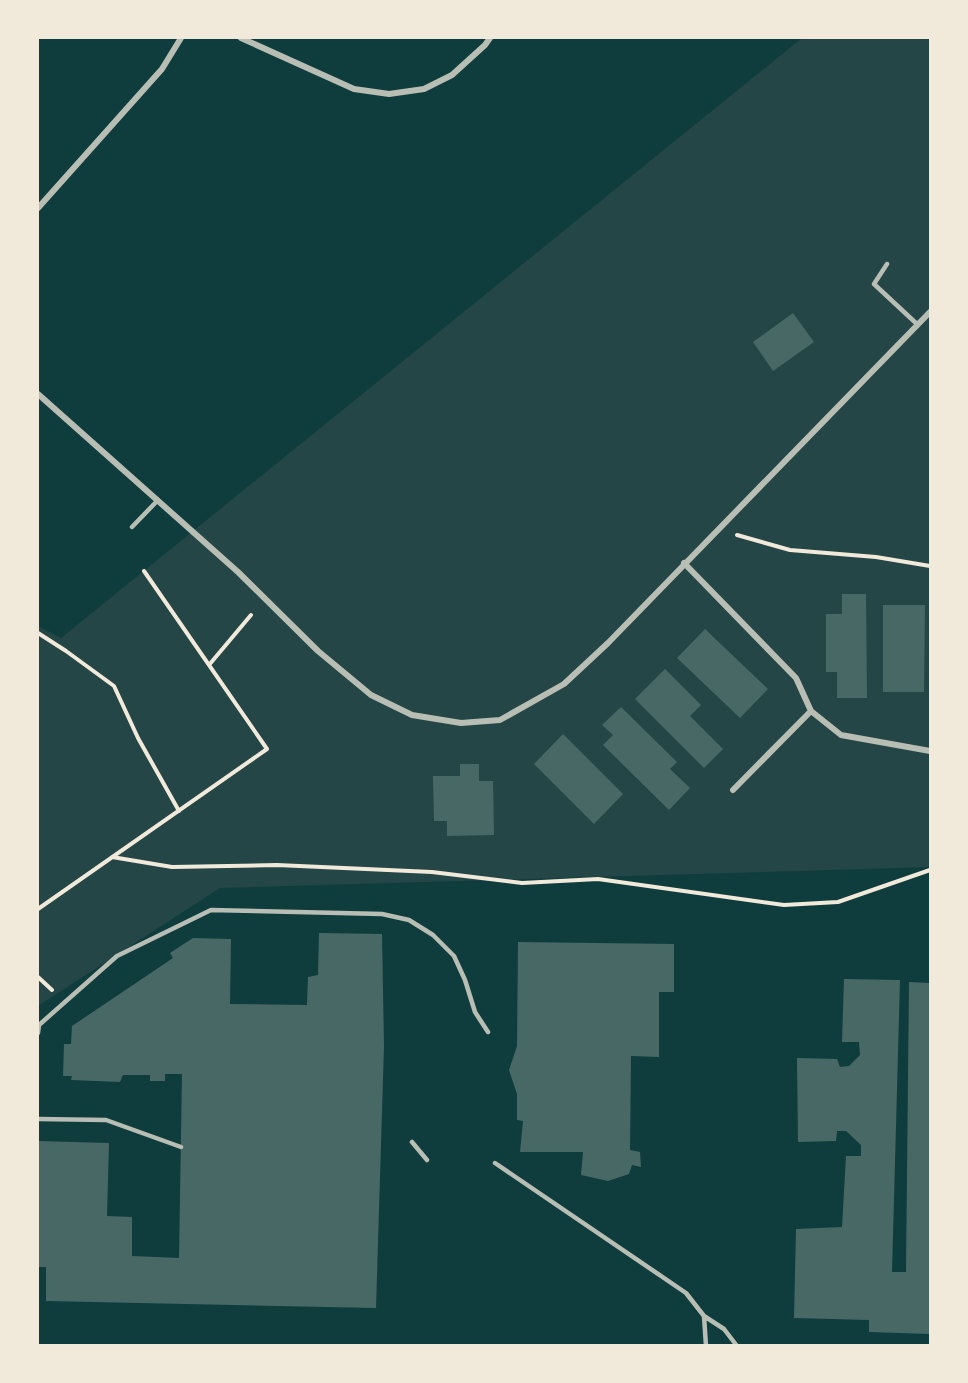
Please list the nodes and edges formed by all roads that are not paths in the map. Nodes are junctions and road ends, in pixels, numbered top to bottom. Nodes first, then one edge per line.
1 (181, 38) edge
2 (241, 38) edge
3 (490, 38) edge
4 (38, 208) edge
5 (887, 264) dead end
6 (930, 312) edge
7 (918, 325) junction
8 (38, 393) edge
9 (158, 500) junction
10 (132, 527) dead end
11 (684, 563) junction
12 (811, 711) junction
13 (930, 751) edge
14 (733, 790) dead end
15 (488, 1032) dead end
16 (38, 1033) edge
17 (38, 1119) edge
18 (412, 1142) dead end
19 (181, 1147) dead end
20 (427, 1160) dead end
21 (495, 1163) dead end
22 (704, 1316) junction
23 (706, 1346) edge
24 (737, 1346) edge

1 - 4 street
2 - 3 street
5 - 7 lane
6 - 7 street
7 - 11 street
8 - 9 street
9 - 10 lane
9 - 11 street
11 - 12 street
12 - 13 street
12 - 14 street
15 - 16 lane
17 - 19 lane
18 - 20 lane
21 - 22 lane
22 - 23 lane
22 - 24 lane

